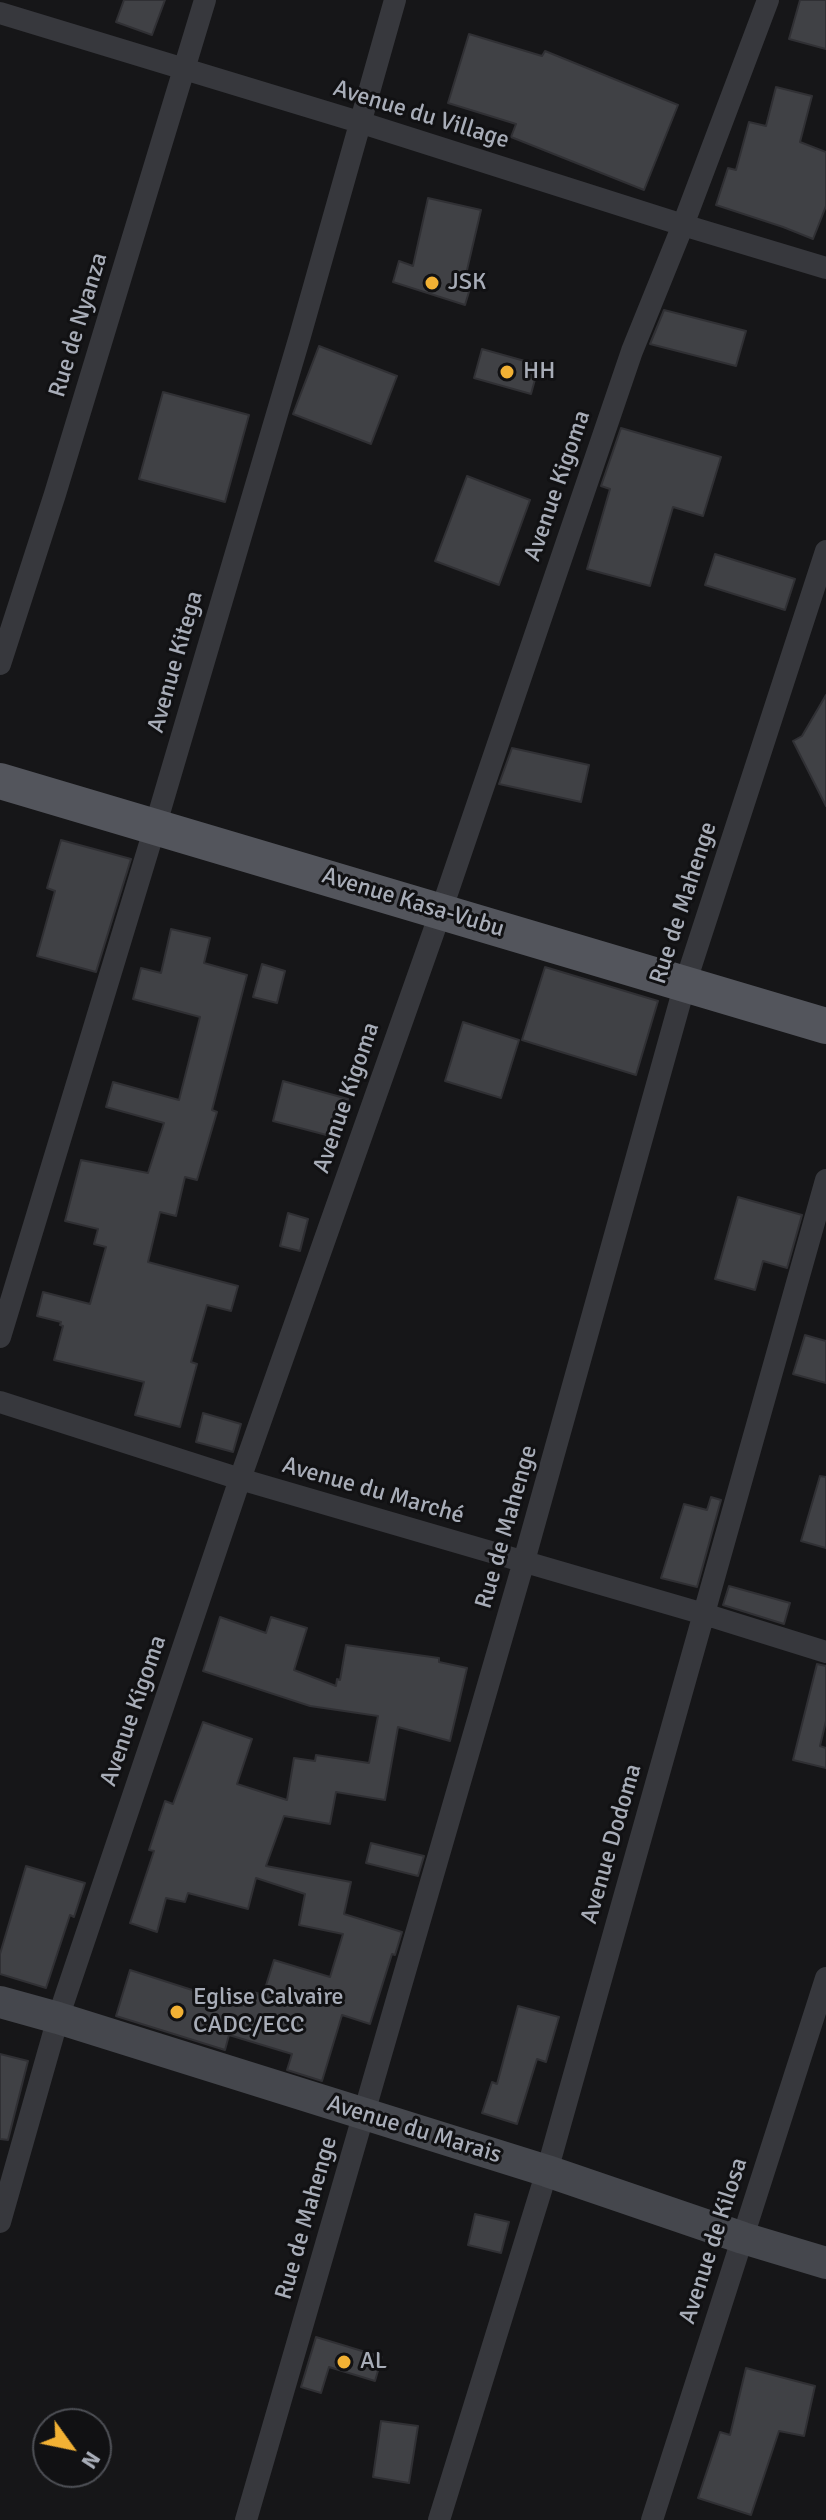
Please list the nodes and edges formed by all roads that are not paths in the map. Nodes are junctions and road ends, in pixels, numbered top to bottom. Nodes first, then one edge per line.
1 (205, 0) edge
2 (395, 0) edge
3 (768, 0) edge
4 (0, 13) edge
5 (184, 70) junction
6 (359, 122) junction
7 (683, 225) junction
8 (826, 268) edge
9 (826, 551) edge
10 (0, 664) edge
11 (0, 781) edge
12 (155, 827) junction
13 (441, 911) junction
14 (685, 984) junction
15 (826, 1026) edge
16 (826, 1180) edge
17 (0, 1337) edge
18 (0, 1402) edge
19 (240, 1479) junction
20 (524, 1561) junction
21 (704, 1614) junction
22 (826, 1652) edge
23 (826, 1978) edge
24 (0, 2002) edge
25 (58, 2018) junction
26 (365, 2115) junction
27 (547, 2171) junction
28 (0, 2222) edge
29 (743, 2238) junction
30 (826, 2263) edge
31 (246, 2520) edge
32 (439, 2520) edge
33 (652, 2520) edge

1 - 5 street, Rue de Nyanza
2 - 6 street, Avenue Kitega
3 - 7 street, Avenue Kigoma
4 - 5 street, Avenue du Village
5 - 6 street, Avenue du Village
5 - 10 street, Rue de Nyanza
6 - 7 street, Avenue du Village
6 - 12 street, Avenue Kitega
7 - 8 street, Avenue du Village
7 - 13 street, Avenue Kigoma
9 - 14 street, Rue de Mahenge
11 - 12 main road, Avenue Kasa-Vubu
12 - 13 main road, Avenue Kasa-Vubu
12 - 17 street, Avenue Kitega
13 - 14 main road, Avenue Kasa-Vubu
13 - 19 street, Avenue Kigoma
14 - 15 main road, Avenue Kasa-Vubu
14 - 20 street, Rue de Mahenge
16 - 21 street, Avenue Dodoma
18 - 19 street, Avenue du Marché
19 - 20 street, Avenue du Marché
19 - 25 street, Avenue Kigoma
20 - 21 street, Avenue du Marché
20 - 26 street, Rue de Mahenge
21 - 22 street, Avenue du Marché
21 - 27 street, Avenue Dodoma
23 - 29 street, Avenue de Kilosa
24 - 25 street, Avenue du Marais
25 - 26 street, Avenue du Marais
25 - 28 street, Avenue Kigoma
26 - 27 street, Avenue du Marais
26 - 31 street, Rue de Mahenge
27 - 29 street, Avenue du Marais
27 - 32 street, Avenue Dodoma
29 - 30 street, Avenue du Marais
29 - 33 street, Avenue de Kilosa

